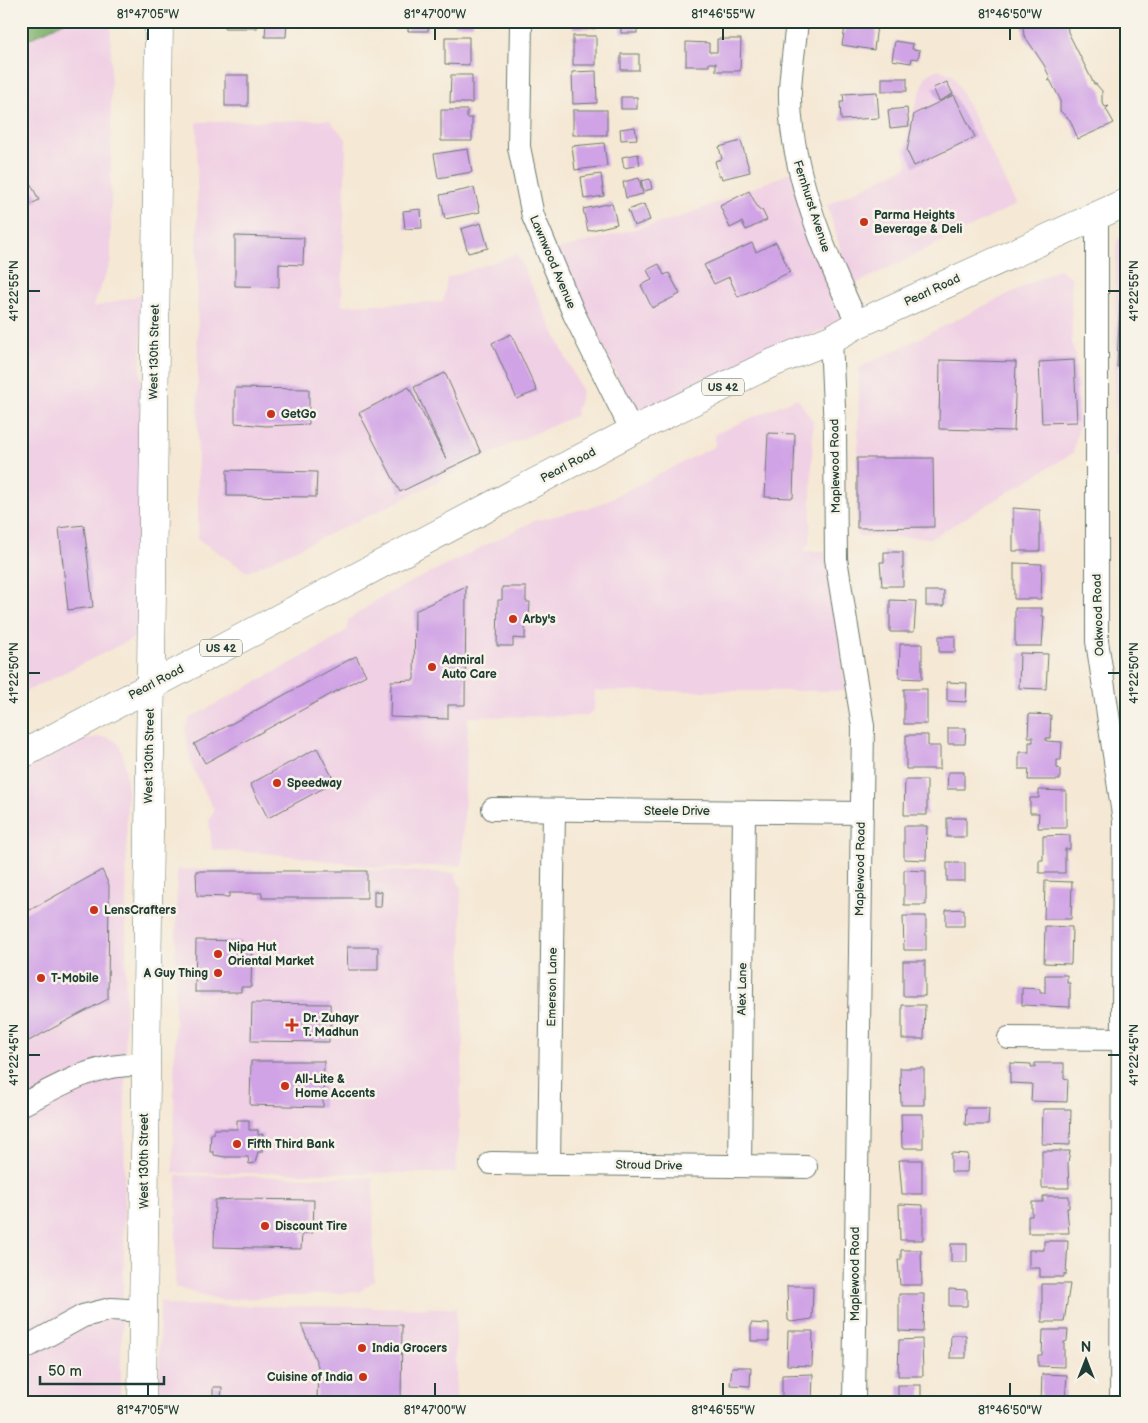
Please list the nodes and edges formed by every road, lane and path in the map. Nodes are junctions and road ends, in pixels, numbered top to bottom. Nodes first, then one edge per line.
1 (159, 21) edge
2 (521, 21) edge
3 (798, 21) edge
4 (1127, 202) edge
5 (1097, 216) junction
6 (858, 324) junction
7 (831, 339) junction
8 (632, 431) junction
9 (150, 685) junction
10 (21, 755) edge
11 (493, 808) dead end
12 (554, 810) junction
13 (744, 812) junction
14 (861, 813) junction
15 (1009, 1038) dead end
16 (1125, 1039) edge
17 (145, 1065) junction
18 (21, 1105) edge
19 (491, 1163) dead end
20 (549, 1164) junction
21 (740, 1166) junction
22 (806, 1167) dead end
23 (143, 1311) junction
24 (21, 1350) edge
25 (142, 1402) edge
26 (854, 1402) edge
27 (1121, 1402) edge

1 - 9 main road, West 130th Street
2 - 8 street, Lawnwood Avenue
3 - 6 street, Fernhurst Avenue
4 - 5 main road, Pearl Road / US 42
5 - 6 main road, Pearl Road / US 42
5 - 16 street, Oakwood Road
6 - 7 main road, Pearl Road / US 42
7 - 8 main road, Pearl Road / US 42
7 - 14 street, Maplewood Road
8 - 9 main road, Pearl Road / US 42
9 - 10 main road, Pearl Road / US 42
9 - 17 main road, West 130th Street
11 - 12 street, Steele Drive
12 - 13 street, Steele Drive
12 - 20 street, Emerson Lane
13 - 14 street, Steele Drive
13 - 21 street, Alex Lane
14 - 26 street, Maplewood Road
15 - 16 street
16 - 27 street, Oakwood Road
17 - 18 street
17 - 23 main road, West 130th Street
19 - 20 street, Stroud Drive
20 - 21 street, Stroud Drive
21 - 22 street, Stroud Drive
23 - 24 street
23 - 25 main road, West 130th Street

